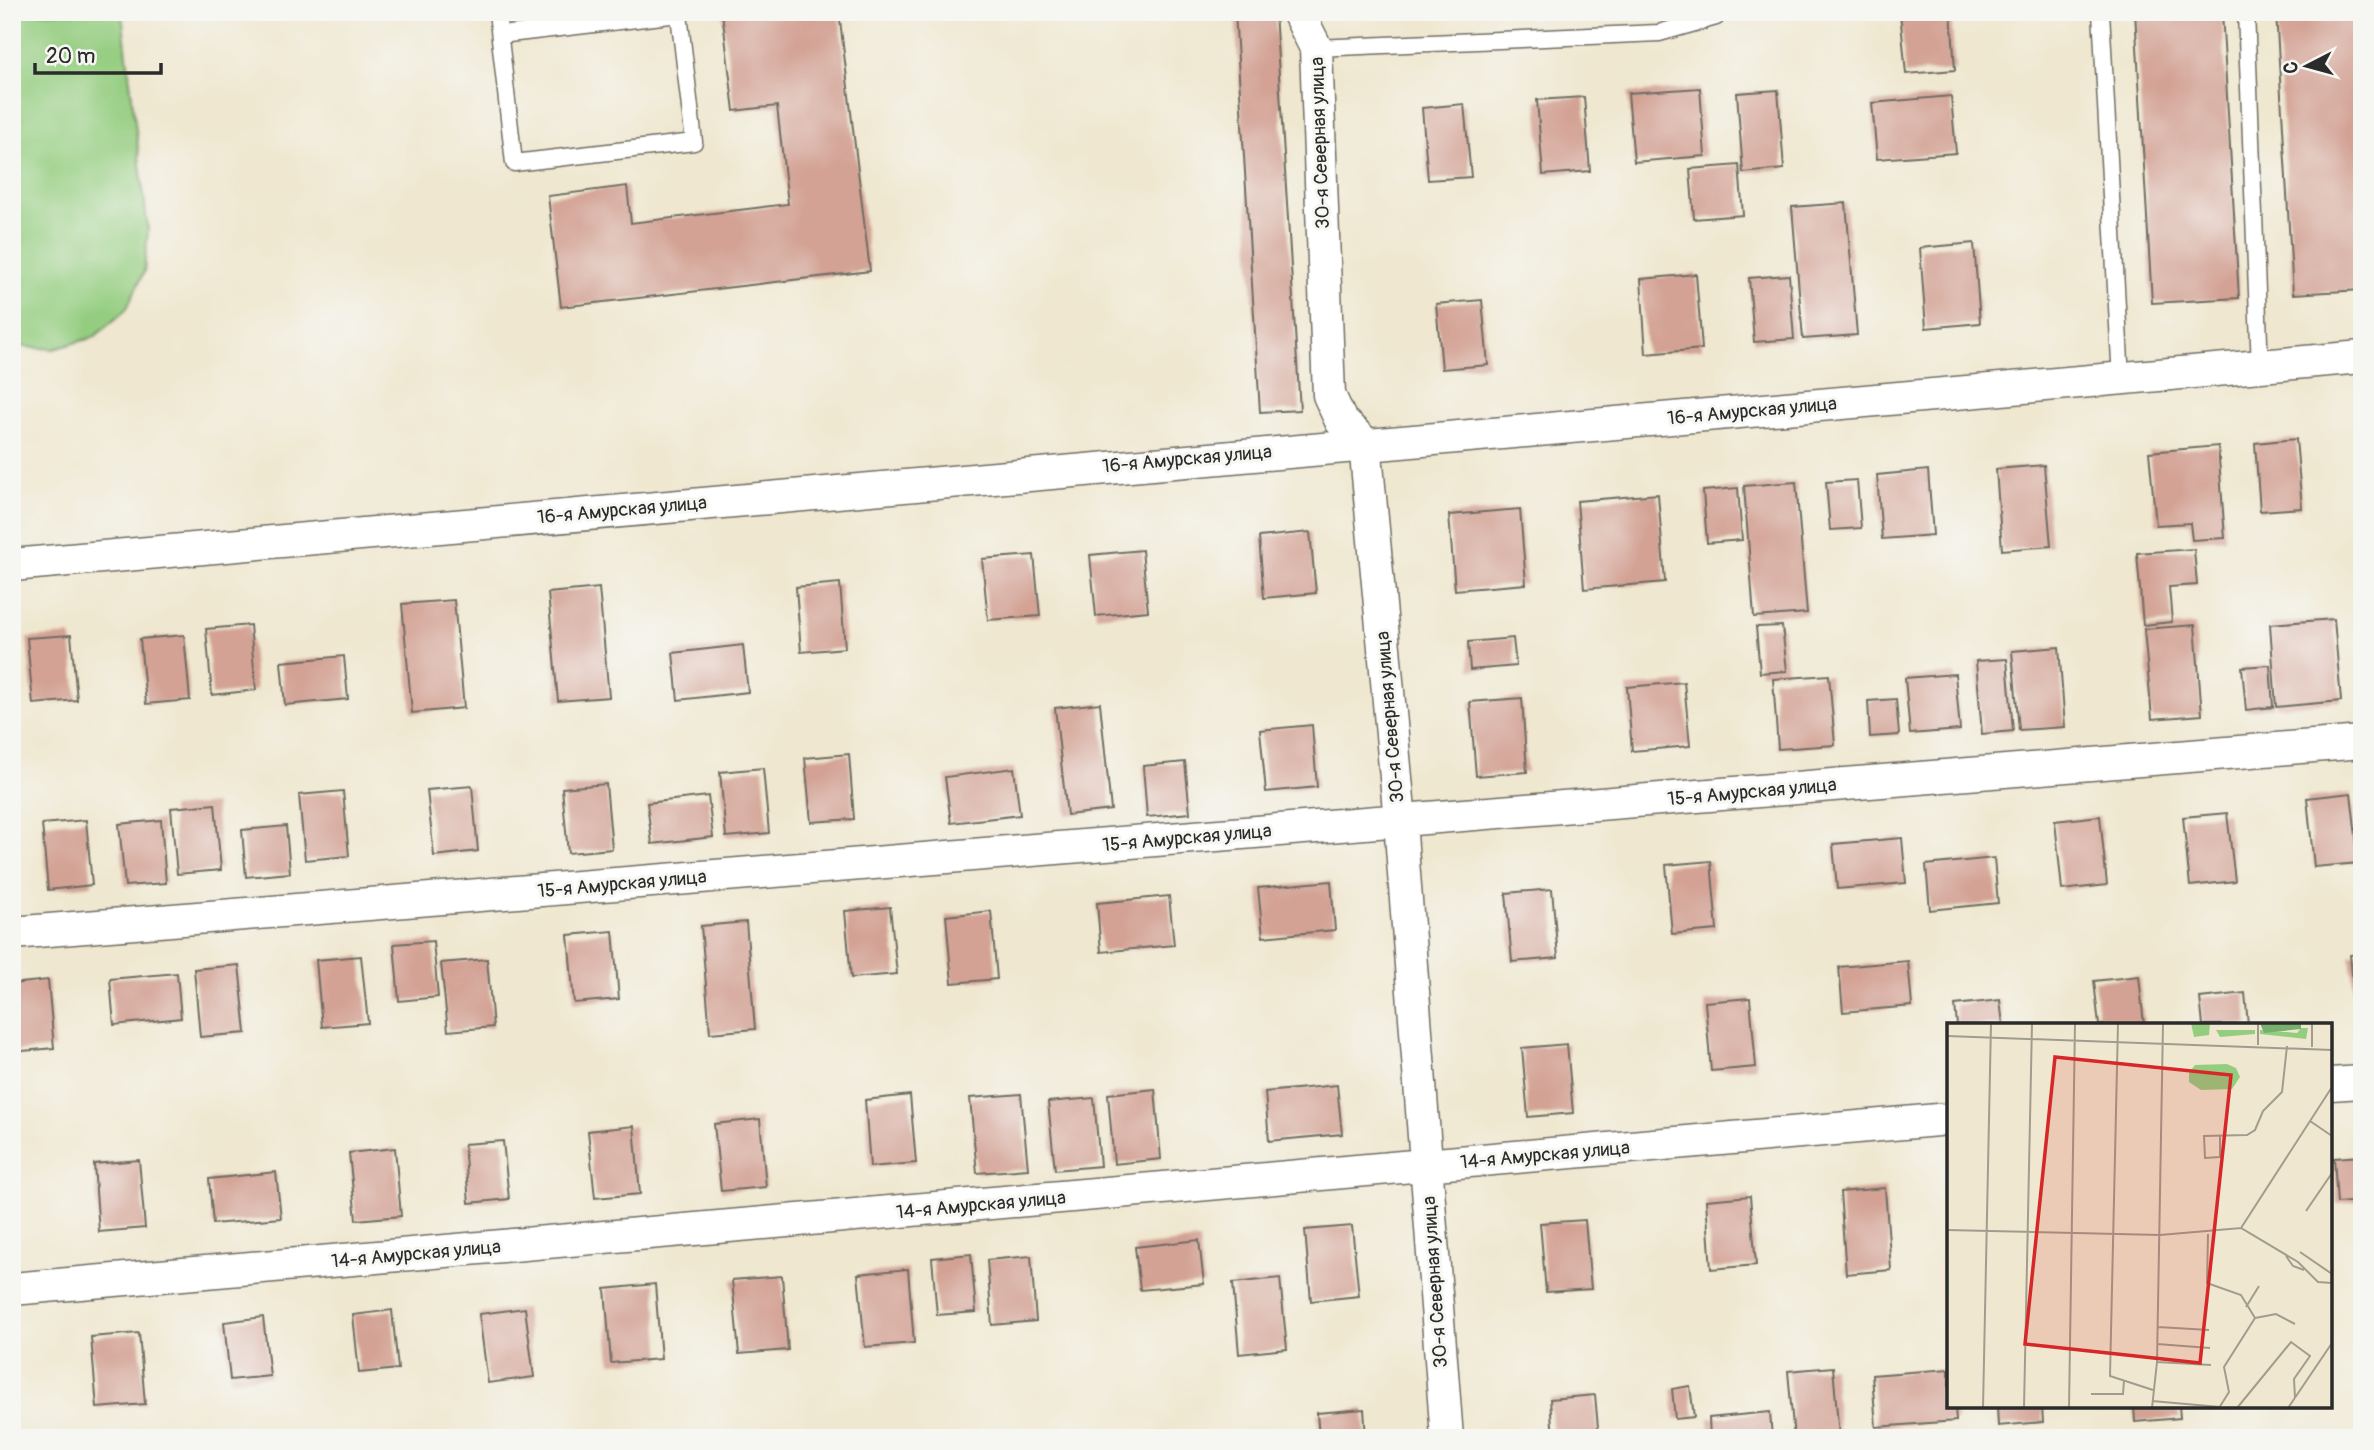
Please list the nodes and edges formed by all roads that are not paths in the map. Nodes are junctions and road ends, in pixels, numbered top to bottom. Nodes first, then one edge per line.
1 (497, 12) edge
2 (1298, 12) edge
3 (1720, 12) edge
4 (2101, 12) edge
5 (2246, 12) edge
6 (499, 35) junction
7 (1316, 48) junction
8 (2362, 358) edge
9 (2260, 368) junction
10 (2121, 380) junction
11 (1365, 443) junction
12 (12, 565) edge
13 (2362, 743) edge
14 (1399, 821) junction
15 (12, 933) edge
16 (2362, 1082) edge
17 (2332, 1084) edge
18 (1947, 1119) edge
19 (1426, 1166) junction
20 (12, 1289) edge
21 (1447, 1438) edge

1 - 6 lane
2 - 7 street, 30-я Северная улица
3 - 7 lane
4 - 10 lane
5 - 9 lane
6 - 6 lane
7 - 11 street, 30-я Северная улица
8 - 9 street, 16-я Амурская улица
9 - 10 street, 16-я Амурская улица
10 - 11 street, 16-я Амурская улица
11 - 12 street, 16-я Амурская улица
11 - 14 street, 30-я Северная улица
13 - 14 street, 15-я Амурская улица
14 - 15 street, 15-я Амурская улица
14 - 19 street, 30-я Северная улица
16 - 17 street
18 - 19 street, 14-я Амурская улица
19 - 20 street, 14-я Амурская улица
19 - 21 street, 30-я Северная улица

